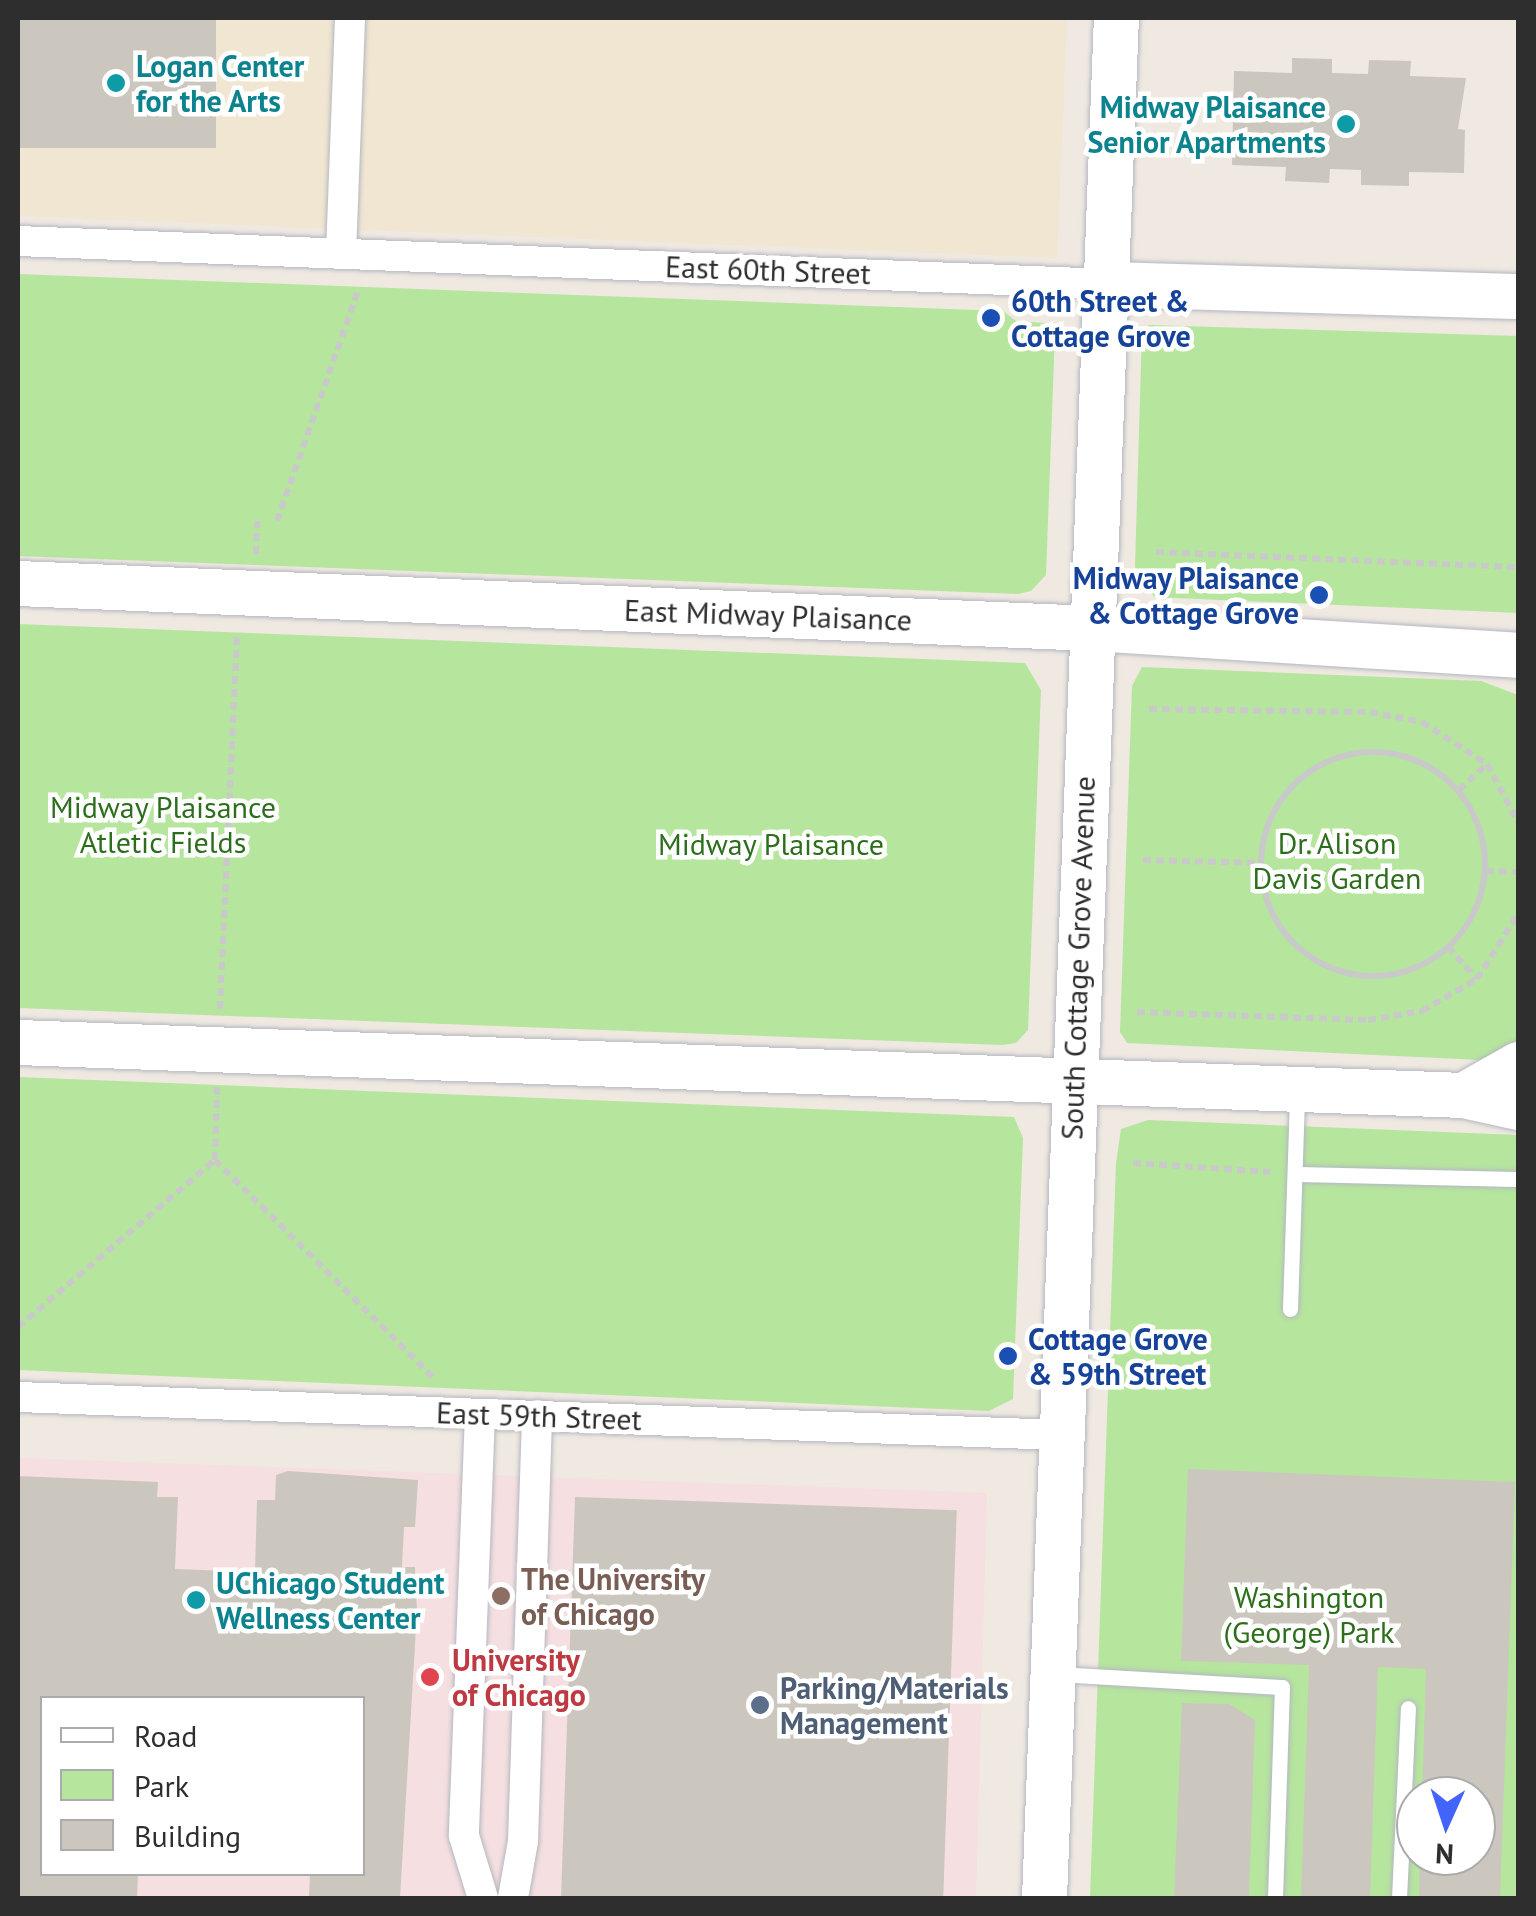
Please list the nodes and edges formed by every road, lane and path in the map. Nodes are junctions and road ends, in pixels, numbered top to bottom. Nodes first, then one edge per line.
1 (350, 18) edge
2 (1116, 18) edge
3 (18, 240) edge
4 (341, 253) junction
5 (1107, 284) junction
6 (360, 287) dead end
7 (1518, 296) edge
8 (257, 520) dead end
9 (277, 521) dead end
10 (1156, 552) dead end
11 (255, 560) dead end
12 (1518, 567) edge
13 (18, 583) edge
14 (1092, 628) junction
15 (237, 632) dead end
16 (1518, 655) edge
17 (1149, 709) dead end
18 (1487, 764) junction
19 (1458, 791) junction
20 (1518, 822) edge
21 (1143, 860) dead end
22 (1260, 863) junction
23 (1486, 871) junction
24 (1518, 872) edge
25 (1518, 914) edge
26 (1448, 947) junction
27 (1477, 978) junction
28 (1138, 1012) dead end
29 (220, 1015) dead end
30 (18, 1042) edge
31 (1518, 1064) edge
32 (1073, 1078) junction
33 (217, 1084) dead end
34 (1297, 1088) junction
35 (1463, 1095) junction
36 (1518, 1107) edge
37 (215, 1160) junction
38 (1133, 1163) dead end
39 (1296, 1174) junction
40 (1518, 1179) edge
41 (1290, 1309) dead end
42 (18, 1327) edge
43 (435, 1389) dead end
44 (18, 1397) edge
45 (480, 1414) junction
46 (537, 1415) junction
47 (1060, 1435) junction
48 (1052, 1674) junction
49 (1408, 1708) dead end
50 (483, 1898) edge
51 (513, 1898) edge
52 (1044, 1898) edge
53 (1275, 1898) edge
54 (1398, 1898) edge

1 - 4 street
2 - 5 street, South Cottage Grove Avenue
3 - 4 street, East 60th Street
4 - 5 street, East 60th Street
5 - 7 street, East 60th Street
5 - 14 street, South Cottage Grove Avenue
6 - 9 path
8 - 11 path
10 - 12 path
13 - 14 street, East Midway Plaisance
14 - 16 street, East Midway Plaisance
14 - 32 street, South Cottage Grove Avenue
15 - 29 path
17 - 18 path
18 - 19 path
18 - 20 path
19 - 22 path
19 - 23 path
21 - 22 path
22 - 26 path
23 - 24 path
23 - 26 path
25 - 27 path
26 - 27 path
27 - 28 path
30 - 32 street
31 - 35 street
32 - 34 street
32 - 47 street, South Cottage Grove Avenue
33 - 37 path
34 - 35 street
34 - 39 lane
35 - 36 street
37 - 42 path
37 - 43 path
38 - 39 path
39 - 40 lane
39 - 41 lane
44 - 45 street, East 59th Street
45 - 46 street, East 59th Street
45 - 50 street
46 - 47 street, East 59th Street
46 - 51 street
47 - 48 street, South Cottage Grove Avenue
48 - 52 street, South Cottage Grove Avenue
48 - 53 lane
49 - 54 lane

